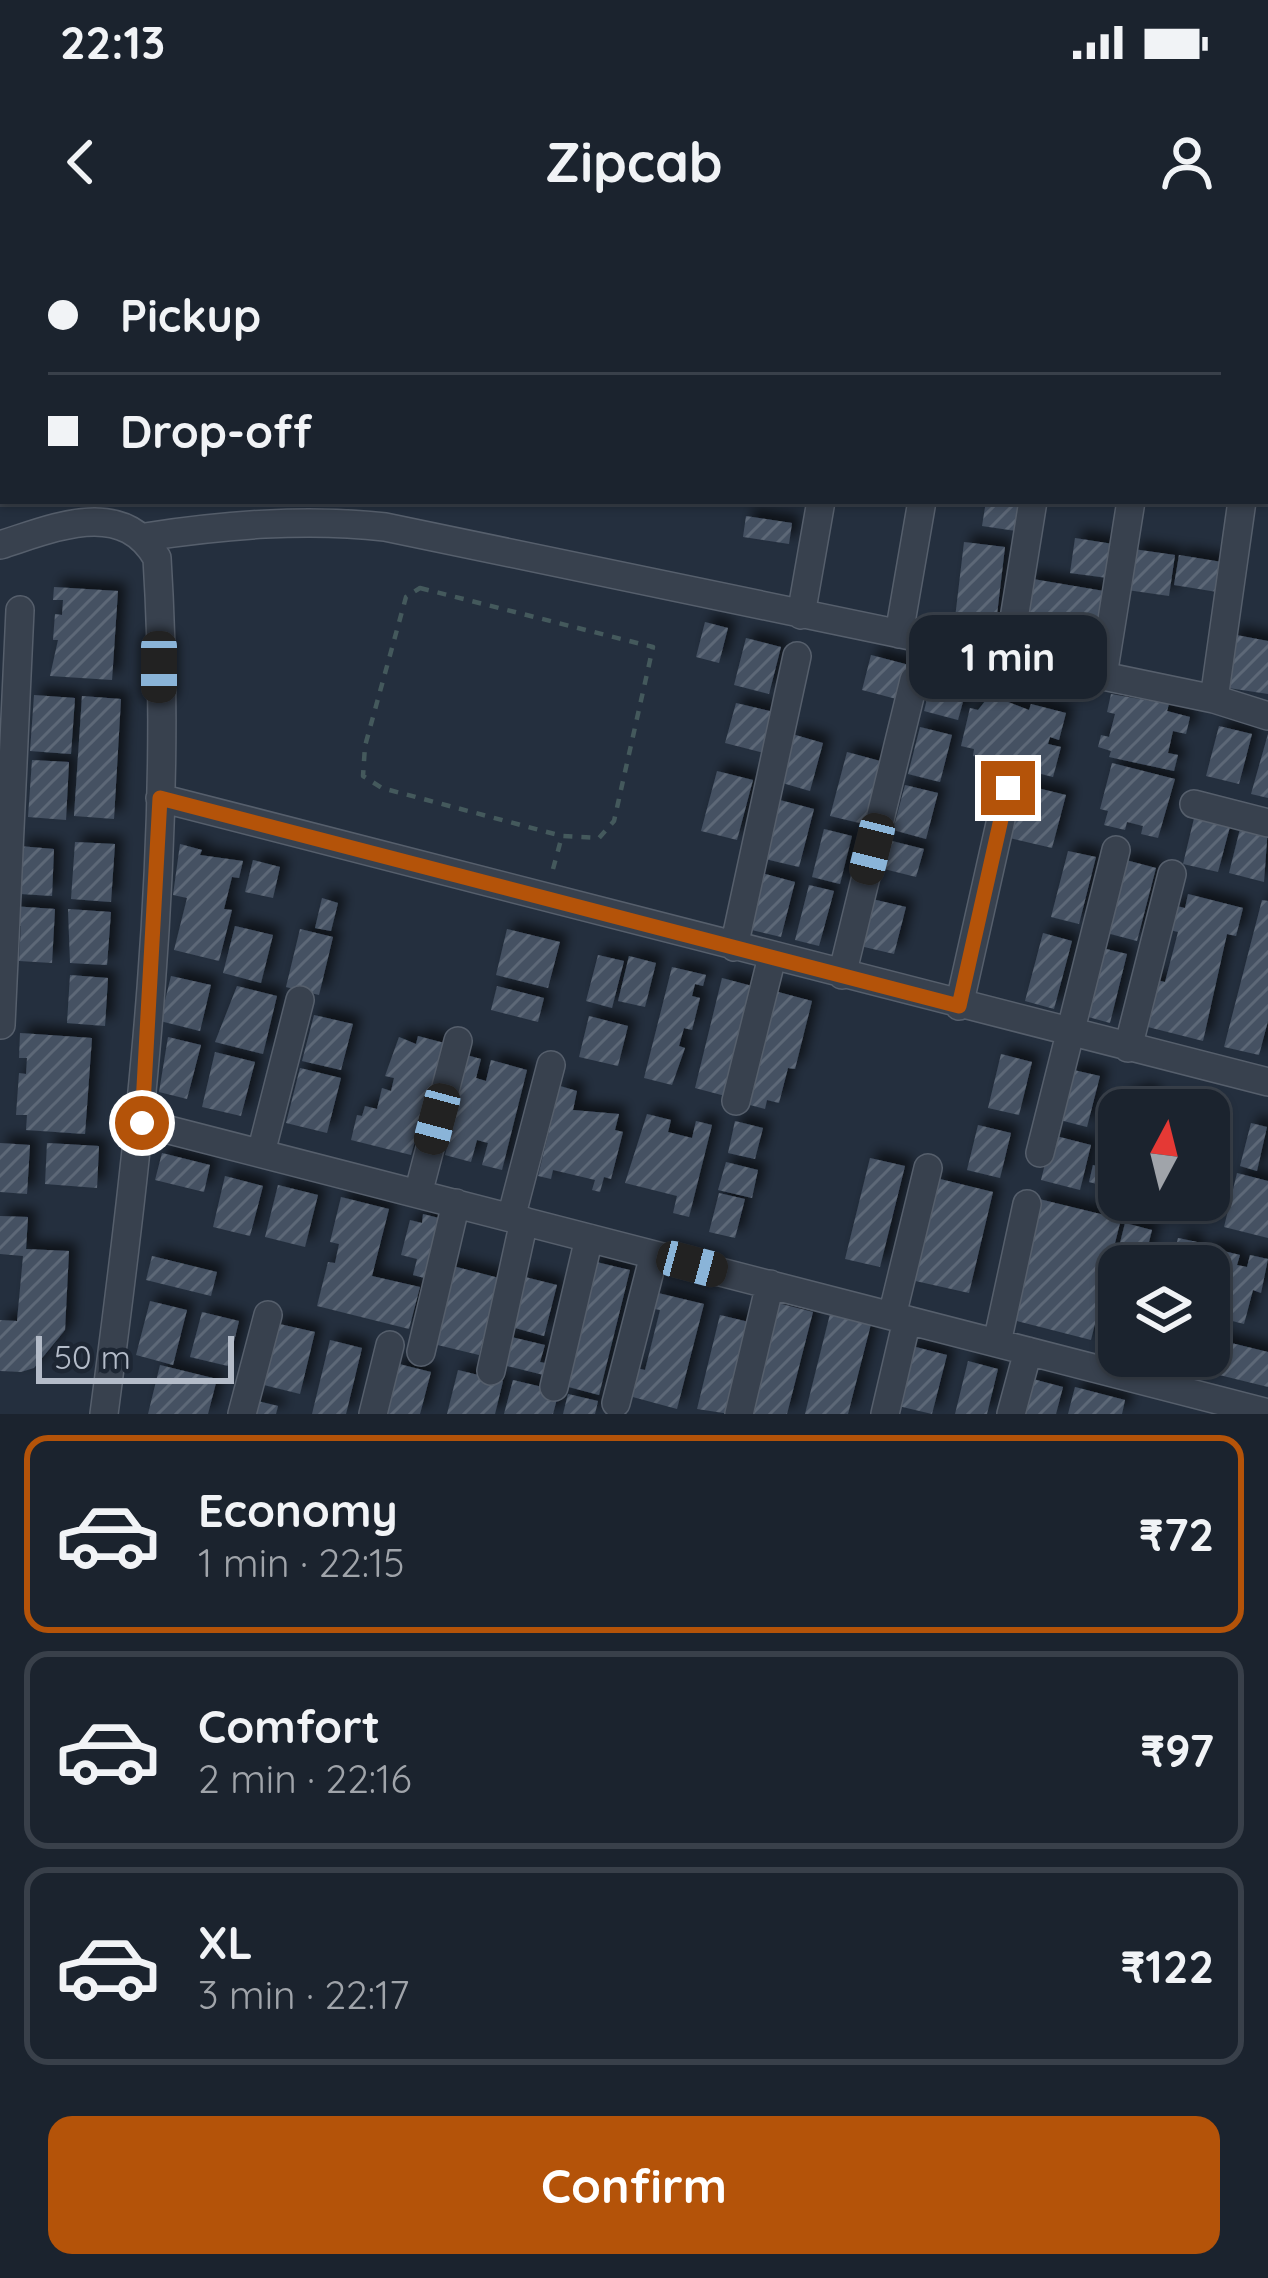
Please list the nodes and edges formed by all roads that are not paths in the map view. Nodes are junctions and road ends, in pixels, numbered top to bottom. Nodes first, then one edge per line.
1 (49, 504) edge
2 (820, 504) edge
3 (921, 504) edge
4 (1033, 504) edge
5 (1131, 504) edge
6 (1242, 504) edge
7 (319, 512) edge
8 (375, 513) edge
9 (45, 531) junction
10 (145, 537) junction
11 (0, 545) edge
12 (20, 610) dead end
13 (801, 615) junction
14 (899, 634) junction
15 (797, 656) dead end
16 (1008, 656) junction
17 (1103, 676) junction
18 (914, 680) dead end
19 (1214, 699) junction
20 (1268, 716) edge
21 (1008, 788) dead end
22 (160, 798) junction
23 (1194, 804) dead end
24 (1268, 823) edge
25 (1116, 850) dead end
26 (4, 864) edge
27 (1172, 874) dead end
28 (734, 947) junction
29 (772, 957) junction
30 (842, 975) junction
31 (300, 1000) dead end
32 (959, 1006) junction
33 (1, 1024) edge
34 (1066, 1034) junction
35 (458, 1041) dead end
36 (1128, 1048) junction
37 (551, 1066) dead end
38 (1268, 1082) edge
39 (736, 1102) dead end
40 (142, 1123) junction
41 (1040, 1153) dead end
42 (261, 1154) junction
43 (928, 1168) dead end
44 (418, 1194) junction
45 (456, 1204) junction
46 (1027, 1204) dead end
47 (518, 1219) junction
48 (589, 1238) junction
49 (654, 1255) junction
50 (770, 1284) junction
51 (268, 1315) dead end
52 (899, 1318) junction
53 (998, 1343) junction
54 (390, 1345) dead end
55 (1028, 1351) junction
56 (421, 1352) dead end
57 (490, 1371) dead end
58 (554, 1387) dead end
59 (616, 1403) dead end
60 (1233, 1410) edge
61 (1268, 1413) edge
62 (104, 1414) edge
63 (242, 1414) edge
64 (373, 1414) edge
65 (739, 1414) edge
66 (885, 1414) edge
67 (1011, 1414) edge

1 - 9 street
2 - 13 street
3 - 14 street
4 - 16 street
5 - 17 street
6 - 19 street
7 - 8 street
7 - 10 street
8 - 13 street
9 - 10 street
9 - 11 street
10 - 22 street
12 - 26 street
13 - 14 street
14 - 16 street
15 - 28 street
16 - 17 street
17 - 19 street
18 - 30 street
19 - 20 street
21 - 32 street
22 - 28 street
22 - 40 street
23 - 24 street
25 - 34 street
26 - 33 street
27 - 36 street
28 - 29 street
29 - 30 street
29 - 39 street
30 - 32 street
31 - 42 street
32 - 34 street
34 - 36 street
34 - 41 street
35 - 44 street
36 - 38 street
37 - 47 street
40 - 42 street
40 - 62 street
42 - 44 street
43 - 52 street
44 - 45 street
45 - 47 street
45 - 56 street
46 - 53 street
47 - 48 street
47 - 57 street
48 - 49 street
48 - 58 street
49 - 50 street
49 - 59 street
50 - 52 street
50 - 65 street
51 - 63 street
52 - 53 street
52 - 66 street
53 - 55 street
54 - 64 street
55 - 60 street
55 - 67 street
60 - 61 street

